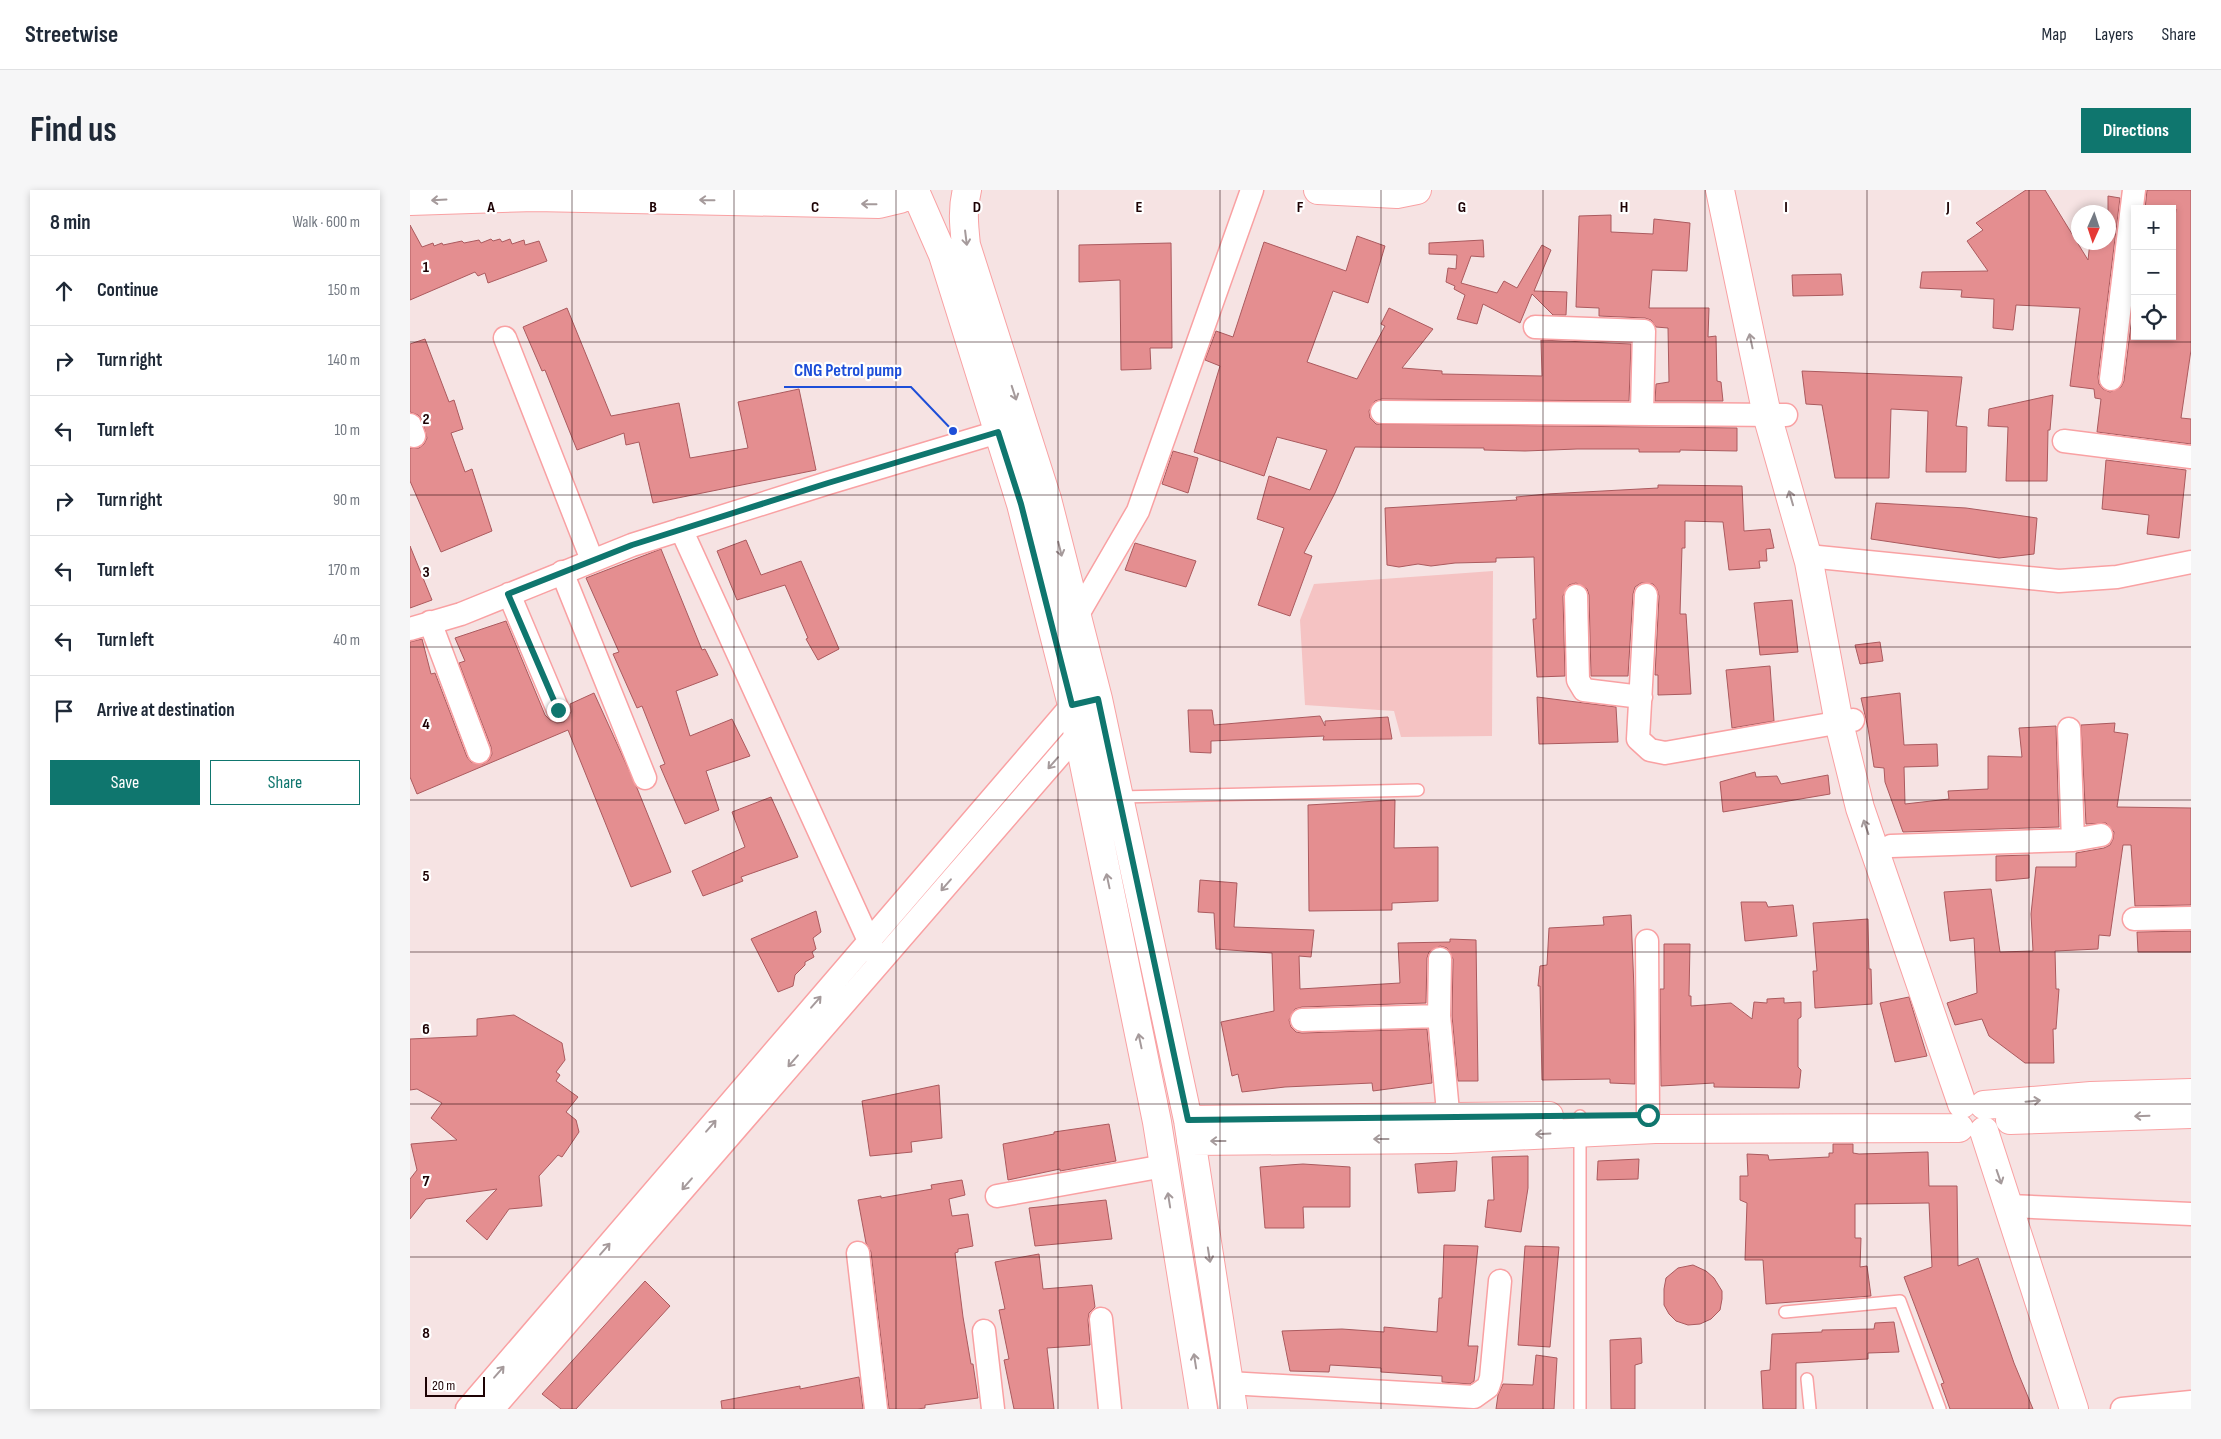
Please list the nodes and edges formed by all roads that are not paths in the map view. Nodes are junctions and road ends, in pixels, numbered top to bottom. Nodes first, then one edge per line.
1 (966, 190) edge
2 (1252, 190) edge
3 (1318, 190) edge
4 (1417, 190) edge
5 (1720, 190) edge
6 (1740, 190) edge
7 (2134, 190) edge
8 (915, 191) edge
9 (543, 194) edge
10 (410, 201) edge
11 (1535, 327) dead end
12 (505, 338) dead end
13 (2111, 379) dead end
14 (1382, 412) dead end
15 (1642, 413) junction
16 (1776, 415) junction
17 (998, 432) junction
18 (2064, 441) dead end
19 (2191, 457) edge
20 (682, 529) junction
21 (1817, 557) junction
22 (592, 560) junction
23 (2191, 562) edge
24 (562, 572) junction
25 (508, 594) junction
26 (1646, 595) dead end
27 (1576, 596) dead end
28 (1078, 616) junction
29 (420, 625) edge
30 (1641, 697) junction
31 (1098, 699) junction
32 (1072, 705) junction
33 (558, 710) dead end
34 (1846, 722) junction
35 (1104, 726) junction
36 (2069, 729) dead end
37 (1078, 734) junction
38 (479, 752) dead end
39 (645, 778) dead end
40 (1418, 790) dead end
41 (1120, 797) junction
42 (2101, 835) dead end
43 (2073, 840) junction
44 (1891, 846) junction
45 (2191, 918) edge
46 (2134, 919) dead end
47 (869, 941) junction
48 (1647, 941) dead end
49 (1440, 959) dead end
50 (878, 962) junction
51 (1439, 1016) junction
52 (1302, 1020) dead end
53 (2191, 1093) edge
54 (2191, 1114) edge
55 (1648, 1115) junction
56 (1972, 1117) junction
57 (1581, 1124) junction
58 (1450, 1128) junction
59 (1190, 1131) junction
60 (1164, 1166) junction
61 (997, 1196) dead end
62 (2009, 1206) junction
63 (2191, 1214) edge
64 (858, 1253) dead end
65 (1500, 1281) dead end
66 (1785, 1312) dead end
67 (1102, 1319) dead end
68 (984, 1331) dead end
69 (1807, 1379) dead end
70 (1229, 1383) junction
71 (2191, 1402) edge
72 (467, 1409) edge
73 (493, 1409) edge
74 (876, 1409) edge
75 (993, 1409) edge
76 (1110, 1409) edge
77 (1203, 1409) edge
78 (1233, 1409) edge
79 (1580, 1409) edge
80 (1810, 1409) edge
81 (1940, 1409) edge
82 (2059, 1409) edge
83 (2074, 1409) edge
84 (2122, 1409) edge

1 - 8 street
1 -> 28 street
2 - 28 street
3 - 4 street
16 -> 5 street
6 - 16 street
7 - 13 street
8 -> 9 street
8 - 17 street
9 -> 10 street
11 - 15 street
12 - 22 street
14 - 15 street
15 - 16 street
16 - 21 street
17 - 20 street
17 - 32 street
18 - 19 street
20 - 22 street
20 - 47 street
21 - 23 street
21 - 34 street
22 - 24 street
24 - 25 street
24 - 39 street
25 - 29 street
25 - 33 street
26 - 30 street
27 - 30 street
28 - 31 street
29 - 38 street
30 - 34 street
31 - 32 street
31 - 35 street
32 - 37 street
32 - 47 street
34 - 44 street
56 -> 34 street
35 - 37 street
35 - 41 street
36 - 43 street
37 -> 50 street
60 -> 37 street
40 - 41 lane
41 - 59 street
42 - 43 street
43 - 44 street
44 - 56 street
45 - 46 street
47 - 50 street
72 -> 47 street
48 - 55 street
49 - 51 street
50 -> 73 street
51 - 52 street
51 - 58 street
56 -> 53 street
54 -> 56 street
55 - 56 street
55 - 57 street
56 - 57 street
56 -> 62 street
56 - 82 street
57 - 58 street
57 - 79 lane
58 - 59 street
59 -> 70 street
60 - 61 street
77 -> 60 street
62 - 63 street
62 - 83 street
64 - 74 street
65 - 70 street
66 - 81 lane
67 - 76 street
68 - 75 street
69 - 80 lane
70 - 78 street
71 - 84 street

